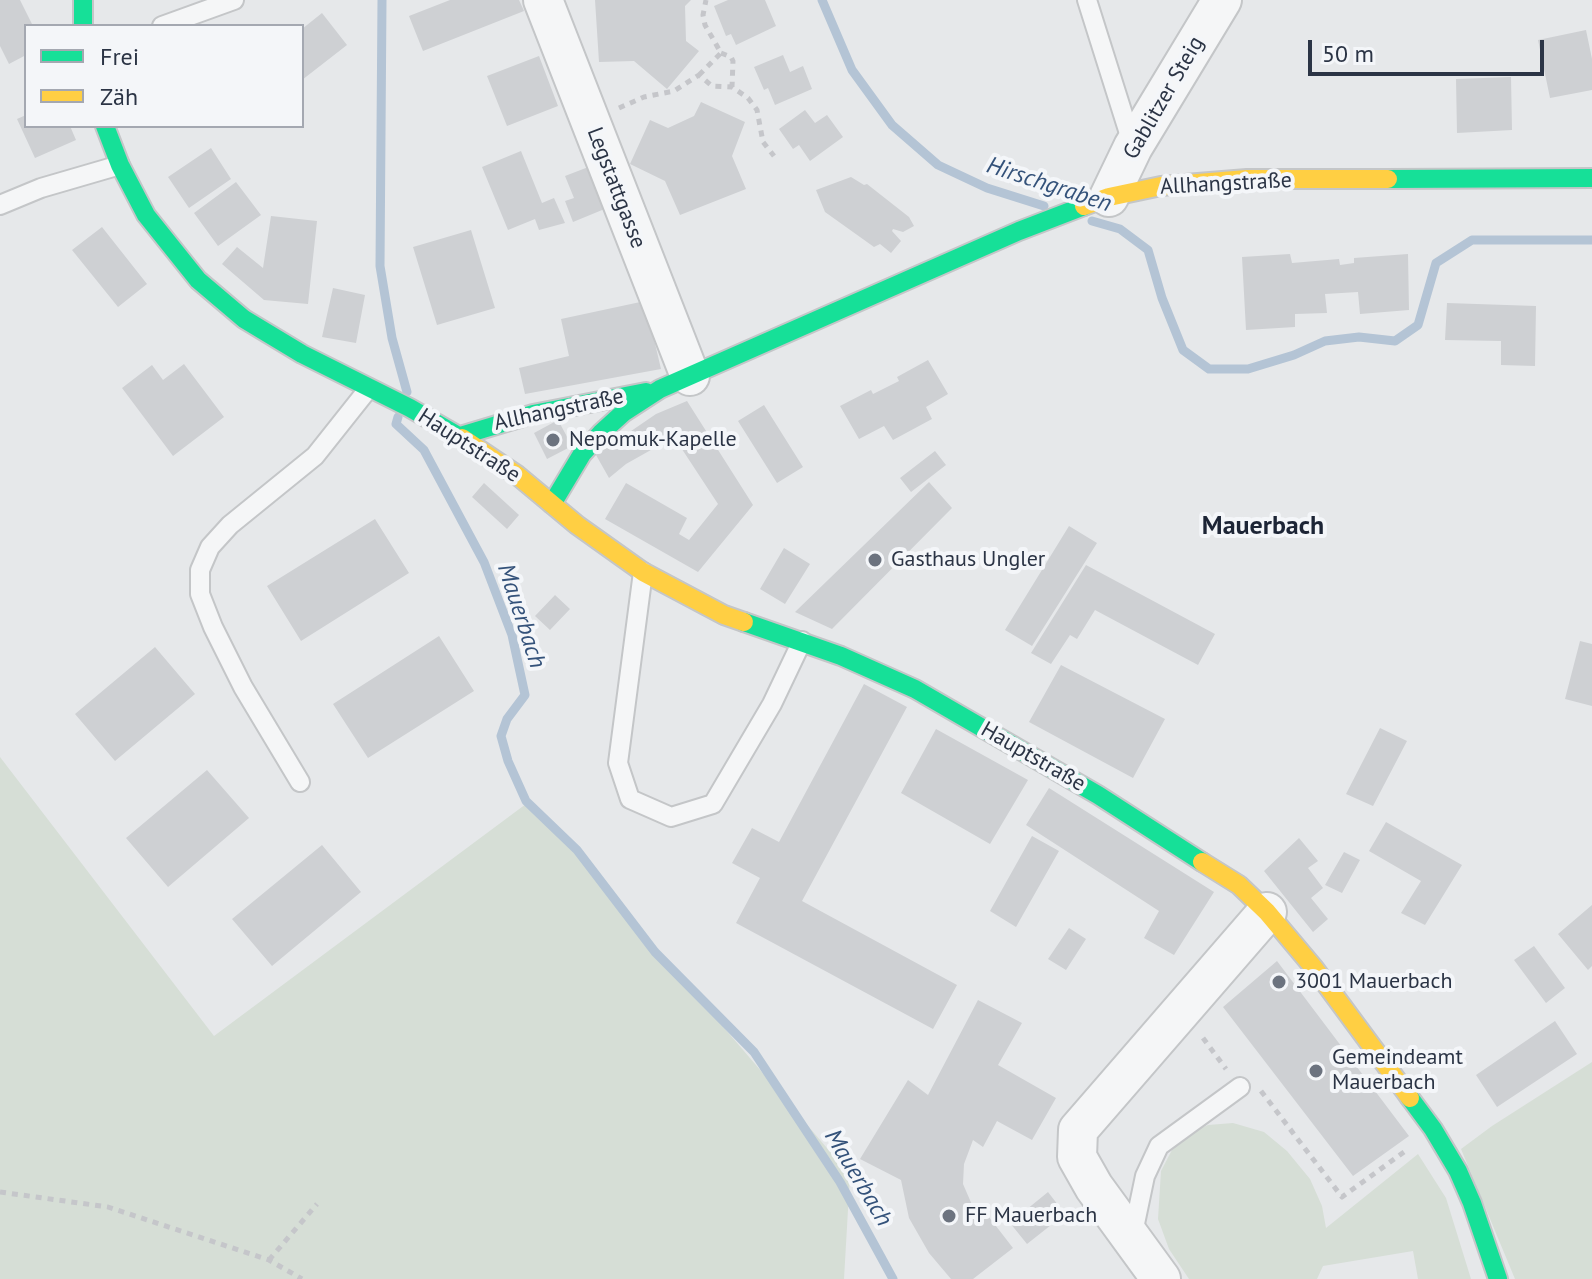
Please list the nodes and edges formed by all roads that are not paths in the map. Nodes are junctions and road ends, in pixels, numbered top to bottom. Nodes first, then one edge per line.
1 (234, 0) edge
2 (543, 0) edge
3 (1087, 0) edge
4 (1222, 0) edge
5 (168, 24) edge
6 (106, 128) edge
7 (1133, 147) junction
8 (120, 165) junction
9 (1592, 178) edge
10 (1100, 200) junction
11 (0, 205) edge
12 (675, 382) junction
13 (369, 388) junction
14 (460, 436) junction
15 (552, 504) junction
16 (643, 572) junction
17 (802, 641) junction
18 (300, 782) dead end
19 (1267, 912) junction
20 (1240, 1087) road end
21 (1132, 1240) junction
22 (1161, 1279) edge
23 (1498, 1279) edge

1 - 5 lane
2 - 12 street, Legstattgasse
3 - 7 lane
4 - 7 street, Gablitzer Steig
6 - 8 main road
7 - 10 street, Gablitzer Steig
8 - 11 lane
8 - 13 main road
9 - 10 main road, Allhangstraße
10 - 12 main road, Allhangstraße
12 - 14 main road, Allhangstraße
12 - 15 main road, Allhangstraße
13 - 14 main road, Hauptstraße
13 - 18 lane
14 - 15 main road, Hauptstraße
15 - 16 main road, Hauptstraße
16 - 17 main road, Hauptstraße
16 - 17 lane
17 - 19 main road, Hauptstraße
19 - 21 street
19 - 23 main road, Hauptstraße
20 - 21 lane
21 - 22 street

